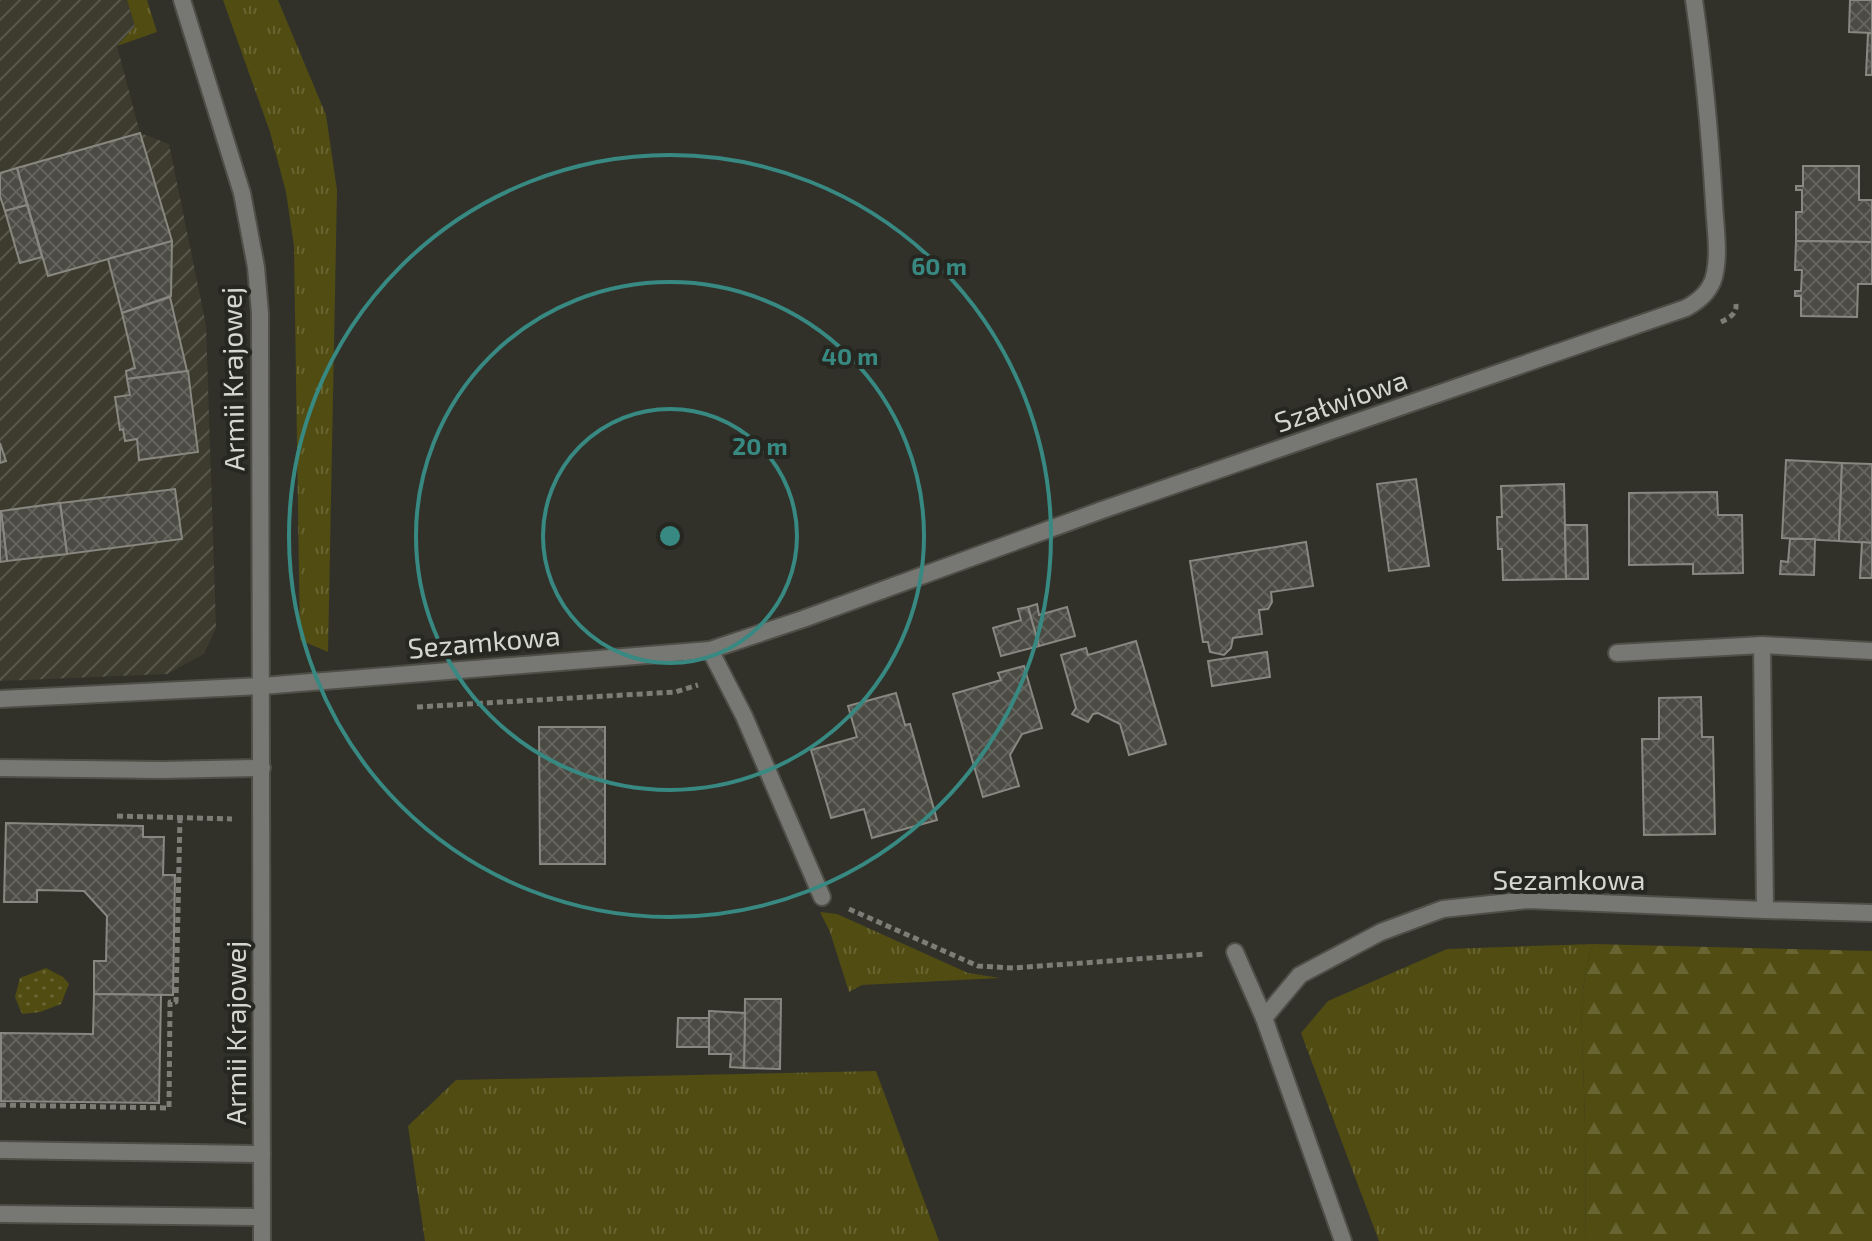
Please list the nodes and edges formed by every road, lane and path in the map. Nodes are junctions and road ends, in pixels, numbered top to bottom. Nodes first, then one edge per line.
1 (182, 0) edge
2 (1694, 0) edge
3 (1762, 645) junction
4 (710, 650) junction
5 (1872, 651) edge
6 (1617, 653) dead end
7 (262, 686) junction
8 (0, 699) edge
9 (0, 768) edge
10 (262, 768) junction
11 (117, 816) dead end
12 (180, 817) junction
13 (235, 819) dead end
14 (822, 897) joint
15 (1765, 910) junction
16 (1872, 913) edge
17 (1235, 952) joint
18 (1264, 1018) junction
19 (0, 1105) edge
20 (0, 1150) edge
21 (262, 1154) junction
22 (0, 1214) edge
23 (262, 1217) junction
24 (262, 1241) edge
25 (1343, 1241) edge

1 - 7 street, Armii Krajowej
2 - 4 street, Szałwiowa
3 - 5 street
3 - 6 street
3 - 15 street
4 - 7 street, Sezamkowa
4 - 14 street
7 - 8 street, Sezamkowa
7 - 10 street, Armii Krajowej
9 - 10 street
10 - 21 street, Armii Krajowej
11 - 12 path
12 - 13 path
12 - 19 path
14 - 17 path
15 - 16 street, Sezamkowa
15 - 18 street, Sezamkowa
17 - 18 street
18 - 25 street
20 - 21 street, Armii Krajowej
21 - 23 street, Armii Krajowej
22 - 23 street
23 - 24 street, Armii Krajowej

